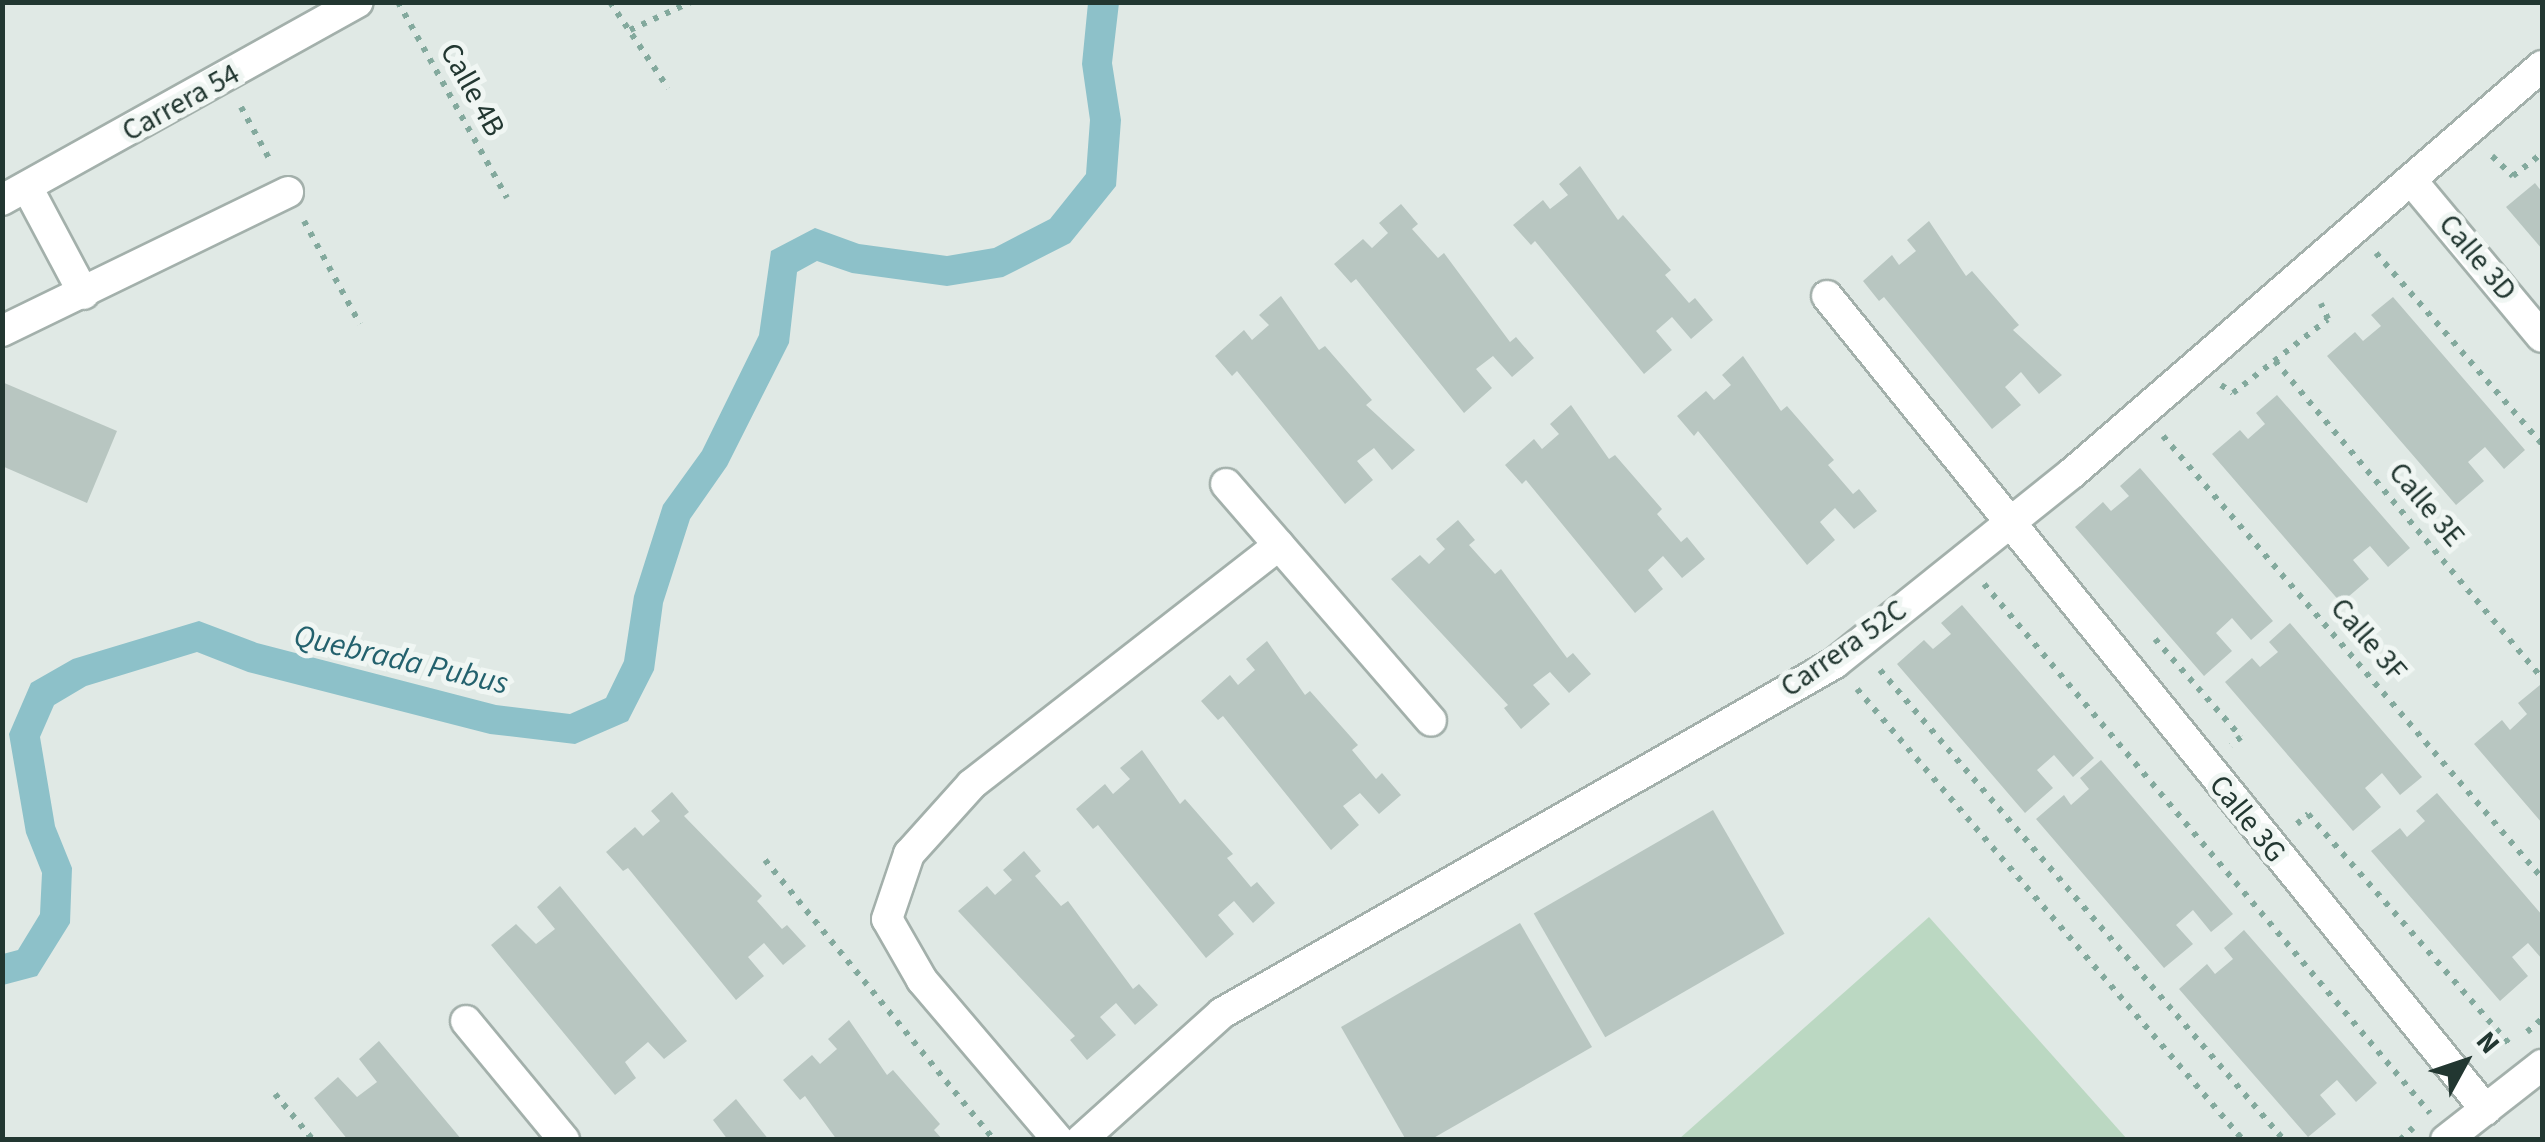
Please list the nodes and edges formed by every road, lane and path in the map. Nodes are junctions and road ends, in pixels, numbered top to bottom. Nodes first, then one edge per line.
1 (358, 2) edge
2 (398, 2) edge
3 (610, 2) edge
4 (692, 2) edge
5 (630, 30) junction
6 (2542, 66) edge
7 (668, 88) dead end
8 (2542, 152) edge
9 (2482, 166) dead end
10 (2411, 180) junction
11 (288, 192) dead end
12 (15, 193) edge
13 (507, 198) dead end
14 (2376, 253) dead end
15 (84, 294) junction
16 (1827, 296) dead end
17 (2, 332) edge
18 (2542, 336) edge
19 (2275, 360) dead end
20 (2159, 432) dead end
21 (2542, 444) edge
22 (1226, 484) dead end
23 (2008, 527) junction
24 (1279, 545) junction
25 (1977, 576) dead end
26 (2141, 623) dead end
27 (1834, 663) junction
28 (1875, 665) dead end
29 (2542, 678) edge
30 (1431, 720) dead end
31 (2217, 756) dead end
32 (2284, 834) dead end
33 (765, 860) dead end
34 (2542, 878) edge
35 (466, 1021) dead end
36 (2511, 1046) dead end
37 (2542, 1065) edge
38 (275, 1094) dead end
39 (2486, 1110) junction
40 (2430, 1112) dead end
41 (313, 1140) edge
42 (564, 1140) edge
43 (994, 1140) edge
44 (1058, 1140) edge
45 (1082, 1140) edge
46 (2243, 1140) edge
47 (2284, 1140) edge
48 (2446, 1140) edge

1 - 12 street, Carrera 54
2 - 13 path, Calle 4B
3 - 5 path
4 - 5 path
5 - 7 path
6 - 10 street, Carrera 52C
8 - 9 path
10 - 18 street, Calle 3D
10 - 23 street, Carrera 52C
11 - 15 street
12 - 15 street
14 - 21 path
15 - 17 street
16 - 23 street, Calle 3G
19 - 29 path, Calle 3E
20 - 34 path, Calle 3F
22 - 24 street
23 - 27 street, Carrera 52C
23 - 39 street, Calle 3G
24 - 30 street
24 - 44 street
25 - 40 path
26 - 31 path
27 - 45 street, Carrera 52C
27 - 46 path
28 - 47 path
32 - 36 path
33 - 43 path
35 - 42 street
37 - 39 street
38 - 41 path
39 - 48 street

